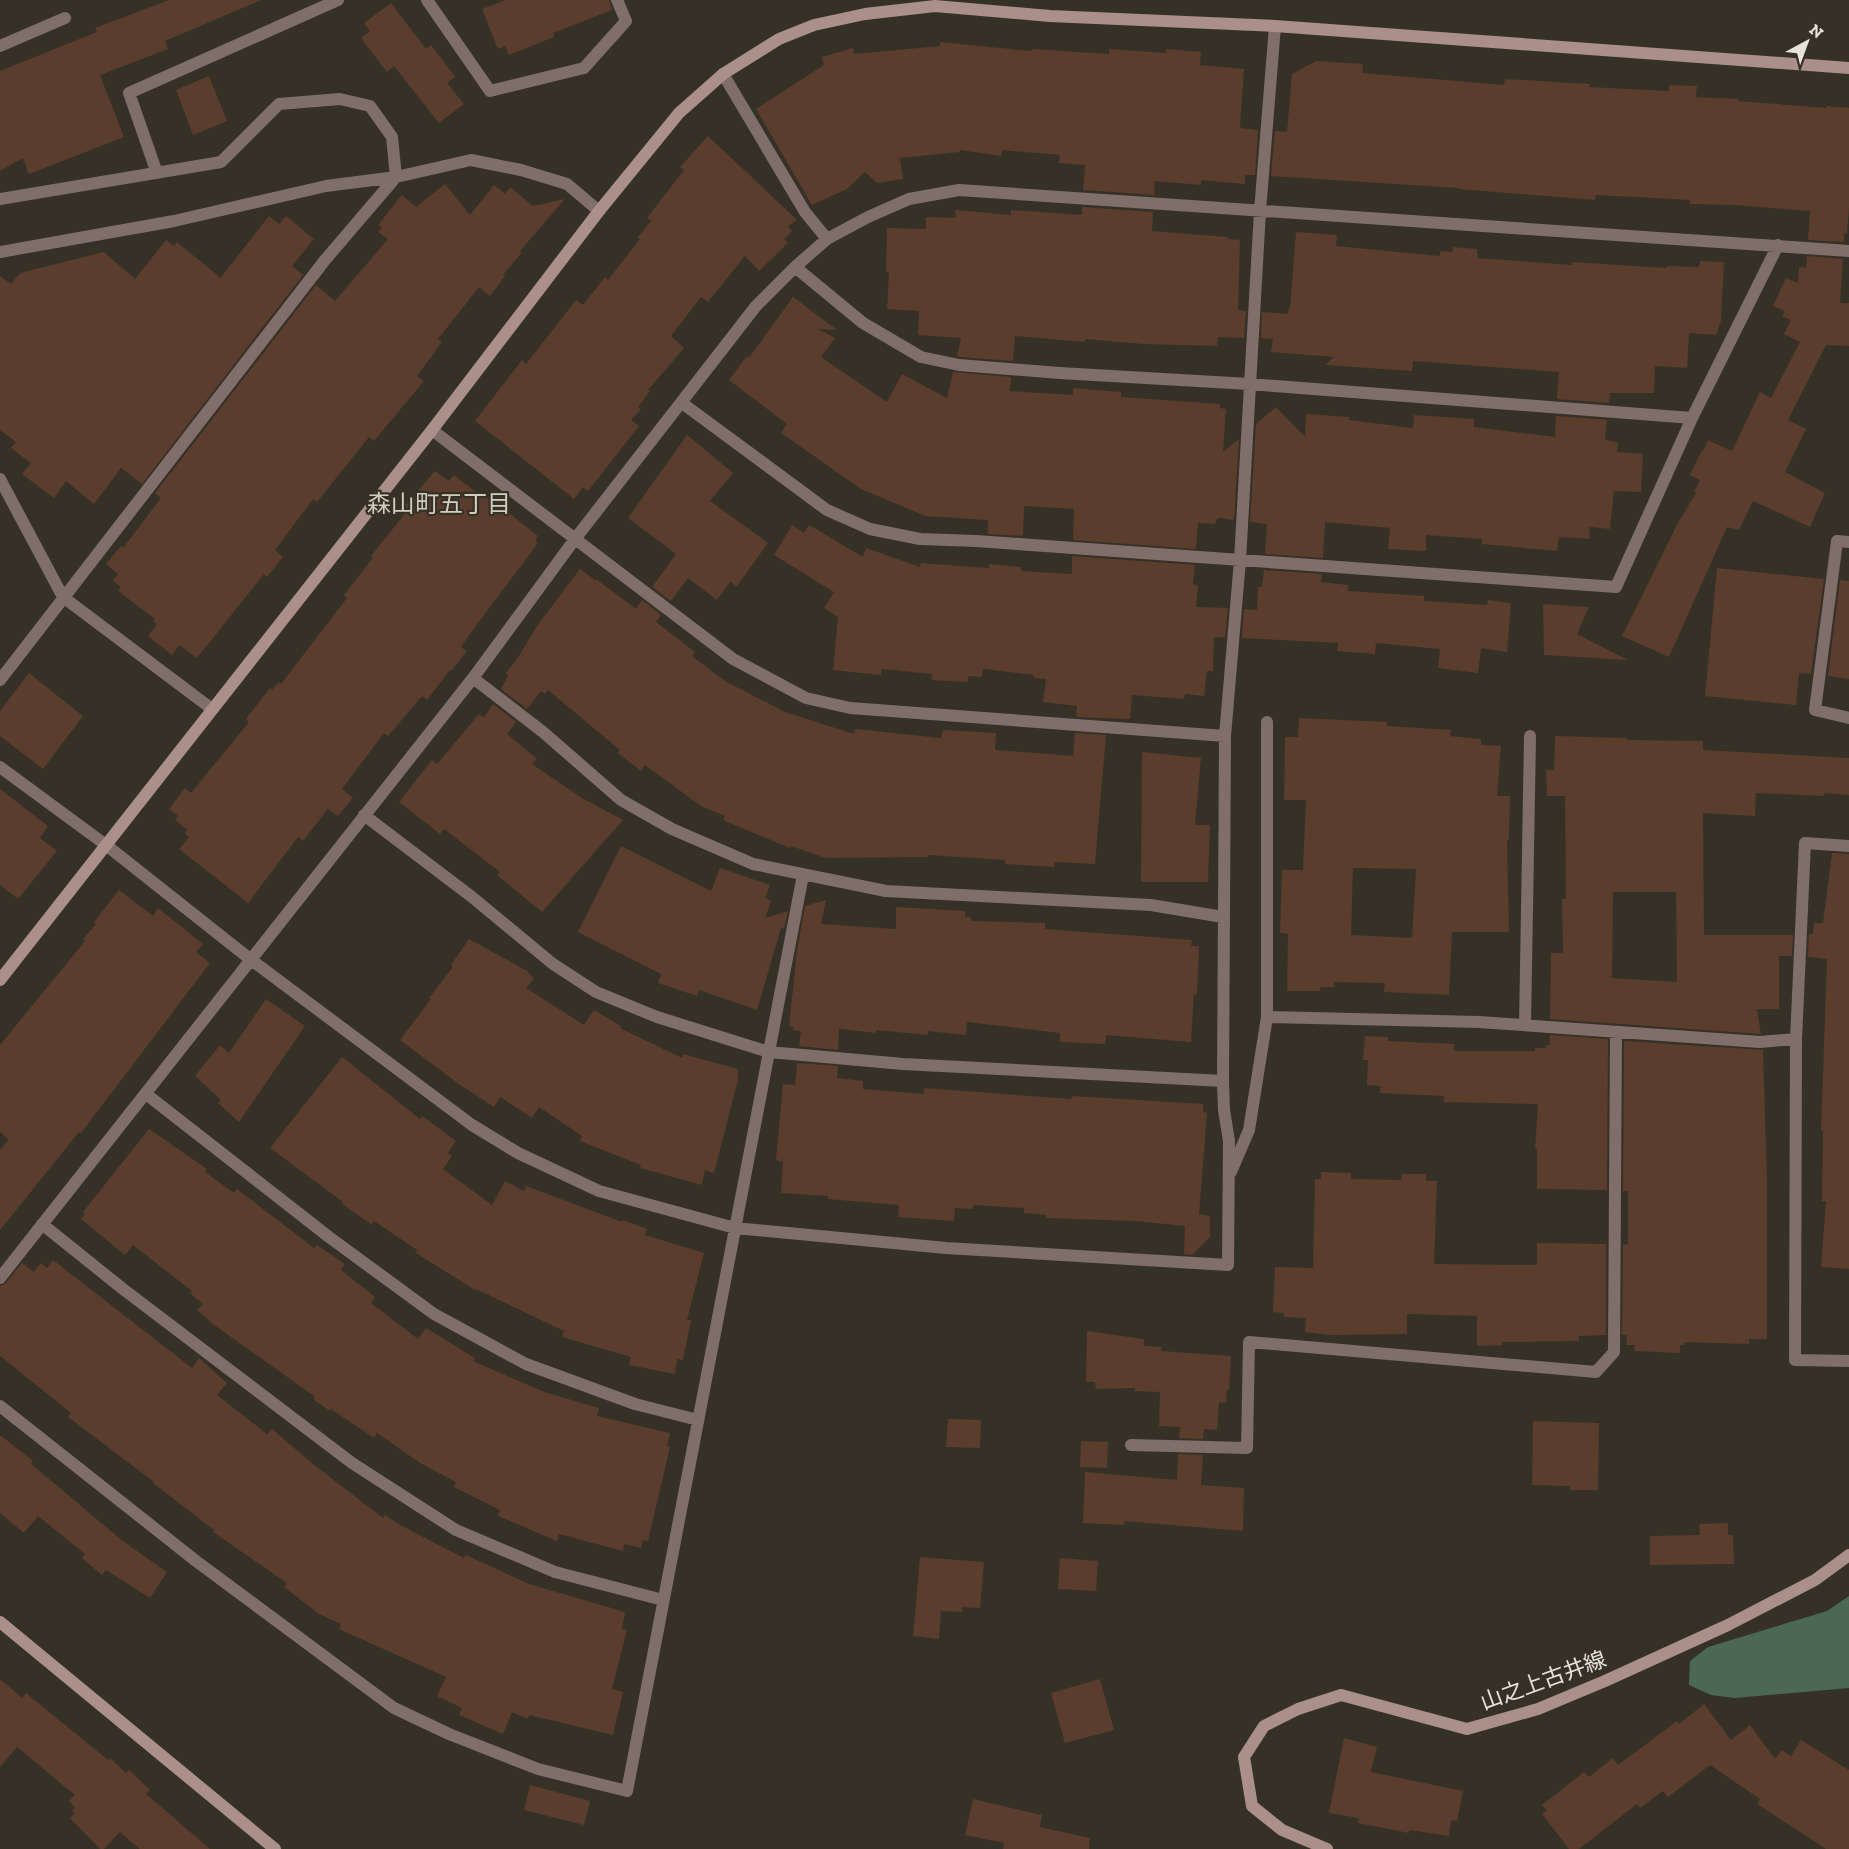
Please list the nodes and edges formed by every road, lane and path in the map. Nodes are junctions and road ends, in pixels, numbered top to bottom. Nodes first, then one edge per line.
1 (338, 0) edge
2 (427, 0) edge
3 (617, 0) edge
4 (65, 18) dead end
5 (1275, 26) junction
6 (0, 46) edge
7 (1849, 68) edge
8 (723, 74) junction
9 (157, 173) junction
10 (396, 177) junction
11 (0, 199) edge
12 (1260, 211) junction
13 (599, 212) junction
14 (827, 239) junction
15 (1778, 245) junction
16 (1849, 251) edge
17 (0, 252) edge
18 (795, 267) junction
19 (1249, 384) junction
20 (682, 403) junction
21 (1692, 418) junction
22 (432, 430) junction
23 (0, 479) edge
24 (575, 539) junction
25 (1849, 542) edge
26 (1240, 560) junction
27 (63, 597) junction
28 (473, 678) junction
29 (0, 680) edge
30 (212, 709) junction
31 (1849, 718) edge
32 (1267, 722) dead end
33 (1225, 736) junction
34 (1530, 736) dead end
35 (0, 767) edge
36 (364, 814) junction
37 (106, 845) junction
38 (1849, 846) edge
39 (803, 875) junction
40 (1223, 917) junction
41 (250, 958) junction
42 (0, 980) edge
43 (1267, 1017) junction
44 (1525, 1025) junction
45 (1616, 1032) junction
46 (1796, 1039) junction
47 (769, 1052) junction
48 (1223, 1081) junction
49 (146, 1094) junction
50 (1229, 1178) junction
51 (42, 1224) junction
52 (735, 1228) junction
53 (0, 1278) edge
54 (1849, 1361) edge
55 (0, 1406) edge
56 (698, 1419) junction
57 (1131, 1445) dead end
58 (1849, 1555) edge
59 (663, 1600) junction
60 (0, 1622) edge
61 (275, 1849) edge
62 (1327, 1849) edge

1 - 9 street
2 - 3 street
4 - 6 street
5 - 7 street
5 - 8 street
5 - 12 street
8 - 13 street
8 - 14 street
9 - 10 street
9 - 11 street
10 - 13 street
10 - 17 street
10 - 27 street
12 - 14 street
12 - 15 street
12 - 19 street
13 - 22 street
14 - 18 street
15 - 16 street
15 - 21 street
18 - 19 street
18 - 20 street
19 - 21 street
19 - 26 street
20 - 24 street
20 - 26 street
21 - 26 street
22 - 24 street
22 - 30 street
23 - 27 street
24 - 28 street
24 - 33 street
25 - 31 street
26 - 33 street
27 - 29 street
27 - 30 street
28 - 36 street
28 - 39 street
30 - 37 street
32 - 43 street
33 - 40 street
34 - 44 street
35 - 37 street
36 - 41 street
36 - 47 street
37 - 41 street
37 - 42 street
38 - 46 street
39 - 40 street
39 - 47 street
40 - 48 street
41 - 49 street
41 - 52 street
43 - 44 street
43 - 50 street
44 - 45 street
45 - 46 street
45 - 57 street
46 - 54 street
47 - 48 street
47 - 52 street
48 - 50 street
49 - 51 street
49 - 56 street
50 - 52 street
51 - 53 street
51 - 59 street
52 - 56 street
55 - 59 street
56 - 59 street
58 - 62 street, 山之上古井線
60 - 61 street

